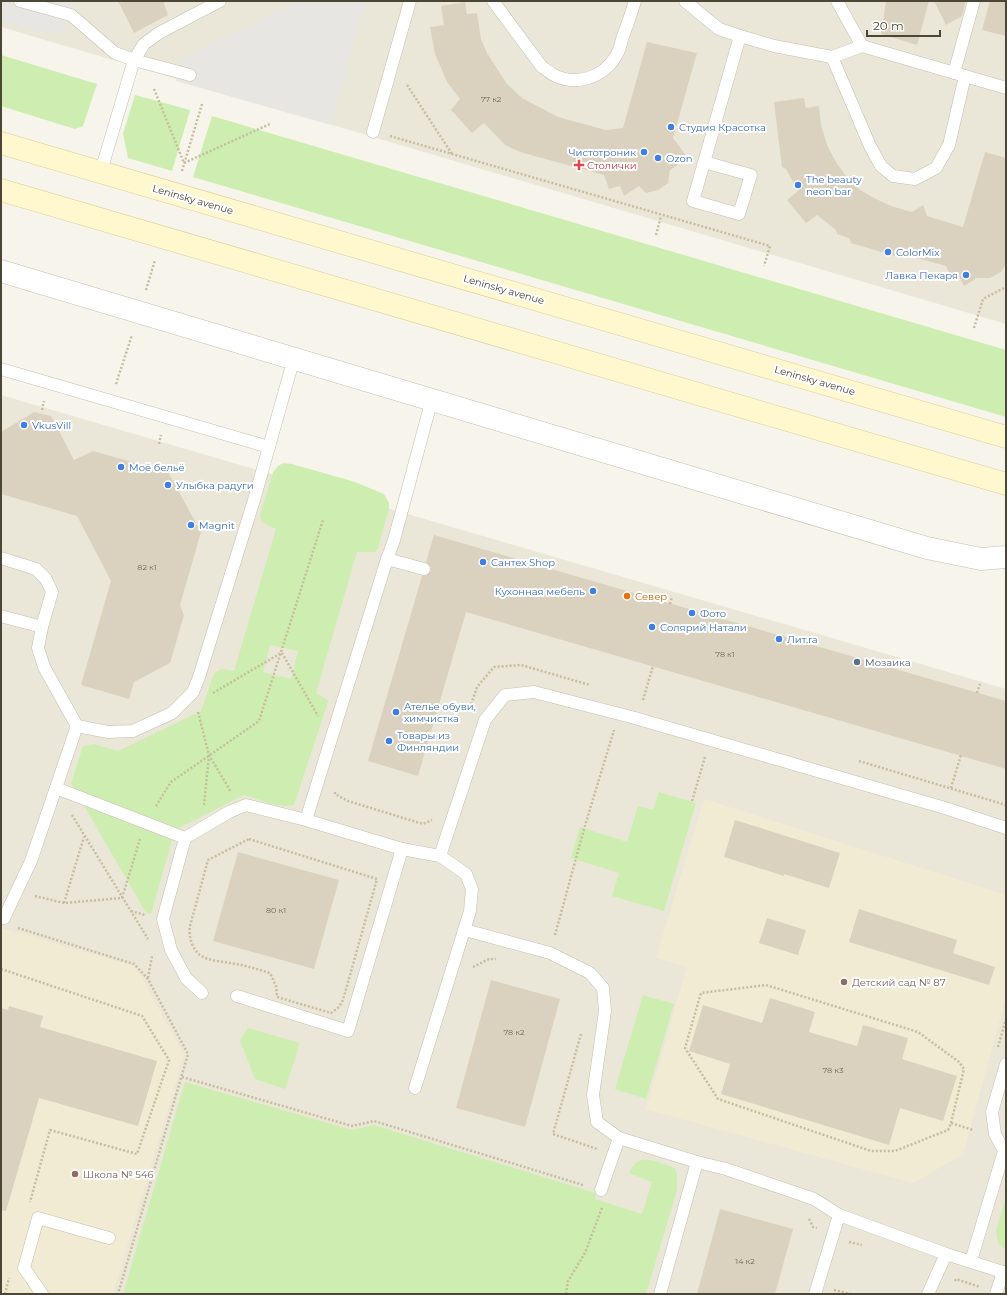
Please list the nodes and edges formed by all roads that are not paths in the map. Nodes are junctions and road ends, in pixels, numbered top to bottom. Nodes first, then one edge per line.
1 (20, 1) edge
2 (410, 1) edge
3 (493, 1) edge
4 (635, 1) edge
5 (685, 1) edge
6 (837, 1) edge
7 (974, 1) edge
8 (215, 2) edge
9 (740, 36) junction
10 (862, 46) junction
11 (832, 57) junction
12 (134, 60) junction
13 (959, 74) junction
14 (190, 75) dead end
15 (1006, 88) edge
16 (373, 132) road end
17 (1, 142) edge
18 (704, 162) junction
19 (101, 172) junction
20 (1, 190) edge
21 (1, 271) edge
22 (294, 358) junction
23 (1, 369) edge
24 (432, 399) junction
25 (1006, 436) edge
26 (269, 447) junction
27 (1006, 484) edge
28 (1006, 557) edge
29 (1, 558) edge
30 (387, 559) junction
31 (424, 569) dead end
32 (1, 616) edge
33 (42, 627) junction
34 (77, 726) junction
35 (56, 788) junction
36 (306, 820) junction
37 (1006, 828) edge
38 (185, 838) junction
39 (402, 849) junction
40 (440, 856) junction
41 (4, 918) dead end
42 (465, 930) junction
43 (202, 993) dead end
44 (237, 996) dead end
45 (1006, 1064) edge
46 (415, 1088) dead end
47 (619, 1138) junction
48 (1005, 1152) edge
49 (697, 1162) junction
50 (601, 1190) road end
51 (839, 1215) junction
52 (109, 1238) dead end
53 (946, 1254) junction
54 (971, 1261) junction
55 (1004, 1272) edge
56 (42, 1294) edge
57 (660, 1294) edge
58 (815, 1294) edge
59 (928, 1294) edge
60 (996, 1294) edge

1 - 12 lane
2 - 16 lane
3 - 4 lane
5 - 9 lane
6 - 10 lane
7 - 13 lane
8 - 12 lane
9 - 11 lane
9 - 18 lane
10 - 11 lane
10 - 13 lane
11 - 13 lane
12 - 14 lane
12 - 19 lane
13 - 15 lane
17 - 19 main road, Leninsky avenue
18 - 18 lane
19 - 25 main road, Leninsky avenue
20 - 27 main road
21 - 22 street
22 - 24 street
22 - 26 lane
23 - 26 lane
24 - 28 street
24 - 30 lane
26 - 34 lane
29 - 33 lane
30 - 31 lane
30 - 36 lane
32 - 33 lane
33 - 34 lane
34 - 35 lane
35 - 38 lane
35 - 41 lane
36 - 38 lane
36 - 39 lane
37 - 40 lane
38 - 43 lane
39 - 40 lane
39 - 44 lane
40 - 42 lane
42 - 46 lane
42 - 47 lane
45 - 48 lane
47 - 49 lane
47 - 50 lane
48 - 54 lane
49 - 51 lane
49 - 57 lane
51 - 53 lane
51 - 58 lane
52 - 56 lane
53 - 54 lane
53 - 59 lane
54 - 55 lane
55 - 60 lane

